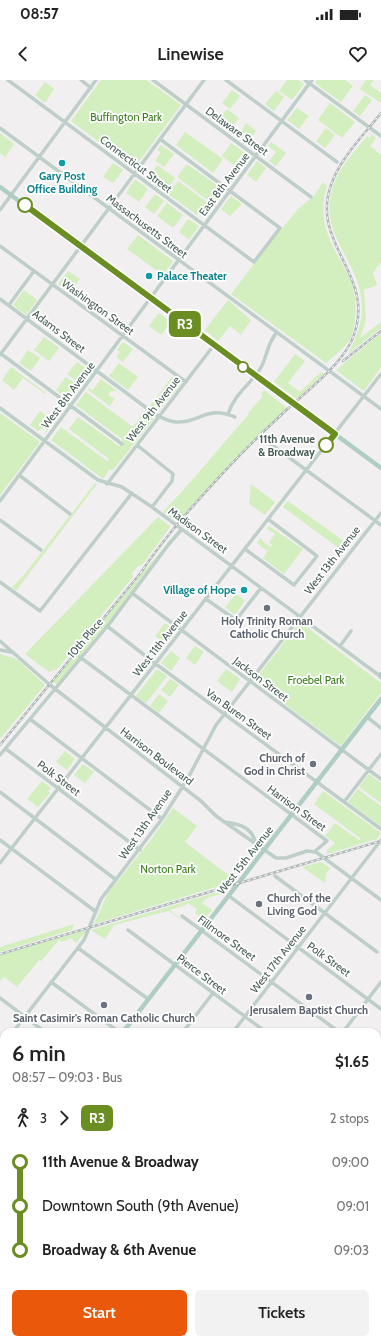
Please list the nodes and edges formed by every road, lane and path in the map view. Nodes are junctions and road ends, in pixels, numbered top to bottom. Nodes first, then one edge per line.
1 (8, 80) edge
2 (81, 80) edge
3 (96, 80) edge
4 (153, 80) edge
5 (204, 80) edge
6 (226, 80) edge
7 (305, 80) edge
8 (311, 82) edge
9 (91, 88) junction
10 (186, 104) junction
11 (282, 121) junction
12 (65, 122) junction
13 (0, 128) edge
14 (381, 136) edge
15 (160, 139) junction
16 (256, 156) junction
17 (39, 157) junction
18 (337, 162) dead end
19 (135, 174) junction
20 (0, 187) edge
21 (230, 191) junction
22 (11, 195) junction
23 (311, 197) dead end
24 (109, 209) junction
25 (0, 210) edge
26 (204, 226) junction
27 (0, 246) edge
28 (80, 247) junction
29 (178, 260) junction
30 (34, 271) junction
31 (52, 284) junction
32 (150, 298) junction
33 (0, 299) edge
34 (9, 305) junction
35 (27, 319) junction
36 (276, 332) junction
37 (123, 336) junction
38 (214, 345) junction
39 (0, 354) edge
40 (97, 371) junction
41 (381, 374) edge
42 (255, 376) junction
43 (186, 382) junction
44 (364, 397) junction
45 (71, 406) junction
46 (0, 408) edge
47 (381, 409) edge
48 (228, 414) junction
49 (160, 416) junction
50 (235, 417) dead end
51 (335, 434) junction
52 (45, 441) junction
53 (268, 442) dead end
54 (122, 444) dead end
55 (137, 445) junction
56 (381, 468) edge
57 (307, 470) junction
58 (19, 475) junction
59 (106, 484) junction
60 (132, 494) junction
61 (0, 502) edge
62 (152, 507) junction
63 (381, 513) edge
64 (70, 514) dead end
65 (268, 519) junction
66 (0, 520) edge
67 (375, 520) junction
68 (381, 525) edge
69 (182, 529) junction
70 (245, 549) junction
71 (41, 550) dead end
72 (231, 566) junction
73 (0, 582) edge
74 (261, 588) junction
75 (132, 593) junction
76 (206, 598) junction
77 (300, 617) junction
78 (107, 626) junction
79 (181, 631) junction
80 (351, 631) dead end
81 (0, 641) edge
82 (340, 646) junction
83 (0, 650) edge
84 (17, 656) junction
85 (80, 657) junction
86 (156, 664) junction
87 (381, 676) edge
88 (250, 682) junction
89 (55, 689) junction
90 (130, 696) junction
91 (381, 699) edge
92 (225, 714) junction
93 (367, 717) junction
94 (30, 720) junction
95 (105, 728) junction
96 (381, 728) edge
97 (6, 749) junction
98 (202, 749) junction
99 (341, 750) junction
100 (381, 754) edge
101 (0, 755) edge
102 (82, 758) junction
103 (369, 770) junction
104 (381, 779) edge
105 (316, 782) junction
106 (182, 786) junction
107 (58, 789) junction
108 (0, 792) edge
109 (344, 802) junction
110 (291, 815) junction
111 (35, 818) junction
112 (162, 819) junction
113 (224, 822) junction
114 (381, 830) edge
115 (0, 840) edge
116 (381, 840) edge
117 (256, 844) junction
118 (380, 845) edge
119 (11, 849) junction
120 (140, 850) junction
121 (264, 850) junction
122 (314, 852) junction
123 (0, 863) edge
124 (275, 876) dead end
125 (115, 879) junction
126 (352, 879) junction
127 (229, 896) junction
128 (381, 900) edge
129 (95, 911) junction
130 (325, 913) junction
131 (182, 916) dead end
132 (128, 930) dead end
133 (202, 930) junction
134 (78, 948) junction
135 (298, 948) junction
136 (377, 952) dead end
137 (175, 965) junction
138 (51, 982) junction
139 (272, 982) junction
140 (381, 982) edge
141 (213, 993) junction
142 (0, 998) edge
143 (148, 999) junction
144 (368, 999) junction
145 (381, 1009) edge
146 (25, 1017) junction
147 (245, 1017) junction
148 (16, 1028) edge
149 (40, 1028) edge
150 (114, 1028) edge
151 (126, 1028) edge
152 (186, 1028) edge
153 (236, 1028) edge
154 (260, 1028) edge
155 (334, 1028) edge
156 (346, 1028) edge

1 - 12 street, Connecticut Street
2 - 9 street
3 - 9 street
4 - 10 street, Delaware Street
5 - 10 street
6 - 11 street
7 - 8 street
8 - 11 street, East 8th Avenue
8 - 14 street
9 - 12 street
10 - 15 street
10 - 16 street, Delaware Street
11 - 16 street, East 8th Avenue
11 - 18 street
12 - 17 street
12 - 19 street, Connecticut Street
13 - 17 street, Massachusetts Street
15 - 19 street
15 - 21 street
16 - 21 street, East 8th Avenue
16 - 23 street, Delaware Street
17 - 22 street
17 - 24 street, Massachusetts Street
19 - 24 street
19 - 26 street, Connecticut Street
20 - 22 main road
21 - 26 street, East 8th Avenue
21 - 26 street, Connecticut Street
22 - 25 street
22 - 28 main road
24 - 28 street
24 - 29 street, Massachusetts Street
26 - 29 street, East 8th Avenue
27 - 30 street, Washington Street
28 - 31 street
28 - 32 main road
29 - 32 street, East 8th Avenue
29 - 36 street, Massachusetts Street
30 - 31 street, Washington Street
30 - 34 street
31 - 35 street
31 - 37 street, Washington Street
32 - 37 street, West 8th Avenue
32 - 38 main road
33 - 34 street, Adams Street
34 - 35 street, Adams Street
35 - 39 street
35 - 40 street, Adams Street
36 - 42 street
36 - 44 street, Massachusetts Street
37 - 40 street, West 8th Avenue
37 - 43 street, Washington Street
38 - 42 main road
38 - 43 street, West 9th Avenue
39 - 45 street
40 - 45 street, West 8th Avenue
40 - 49 street, Adams Street
41 - 44 street, West 11th Avenue
42 - 48 street
42 - 51 main road
43 - 49 street, West 9th Avenue
44 - 47 street, Massachusetts Street
44 - 51 street, West 11th Avenue
45 - 52 street, West 8th Avenue
45 - 54 street
46 - 52 street, Madison Street
48 - 49 street, Adams Street
48 - 50 street, Adams Street
49 - 55 street, West 9th Avenue
51 - 56 main road
51 - 57 street, West 11th Avenue
52 - 58 street, West 8th Avenue
52 - 59 street, Madison Street
53 - 57 street
55 - 59 street, West 9th Avenue
55 - 62 street
57 - 65 street, West 11th Avenue
57 - 67 street
58 - 61 street, West 8th Avenue
58 - 64 street
59 - 60 street, Madison Street
60 - 62 street, Madison Street
60 - 73 street
62 - 69 street, Madison Street
63 - 67 street, West 13th Avenue
65 - 70 street, West 11th Avenue
65 - 70 street
66 - 71 street
67 - 68 street
67 - 77 street, West 13th Avenue
69 - 72 street, Madison Street
69 - 75 street, 10th Place
70 - 72 street, West 11th Avenue
72 - 74 street, Madison Street
72 - 76 street, West 11th Avenue
74 - 76 street
74 - 77 street, Madison Street
75 - 78 street, 10th Place
75 - 79 street, Jackson Street
76 - 79 street, West 11th Avenue
77 - 82 street, Madison Street
77 - 88 street, West 13th Avenue
78 - 85 street, 10th Place
78 - 86 street, Van Buren Street
79 - 86 street, West 11th Avenue
79 - 88 street, Jackson Street
80 - 82 street
81 - 84 street, Harrison Boulevard
82 - 87 street, Madison Street
83 - 84 street
84 - 89 street, Harrison Boulevard
85 - 89 street, 10th Place
85 - 90 street, Harrison Street
86 - 90 street, West 11th Avenue
86 - 92 street, Van Buren Street
88 - 92 street, West 13th Avenue
88 - 99 street, Jackson Street
89 - 94 street, 10th Place
89 - 95 street, Harrison Boulevard
90 - 95 street, West 11th Avenue
90 - 98 street, Harrison Street
91 - 93 main road, West 15th Avenue
92 - 98 street, West 13th Avenue
92 - 105 street, Van Buren Street
93 - 96 street
93 - 99 main road, West 15th Avenue
94 - 97 street, 10th Place
94 - 102 street
95 - 102 street, West 11th Avenue
95 - 106 street, Harrison Boulevard
97 - 101 street, 10th Place
97 - 107 street, Polk Street
98 - 106 street, West 13th Avenue
98 - 110 street, Harrison Street
99 - 103 street, Jackson Street
99 - 105 main road, West 15th Avenue
100 - 103 street
102 - 107 street, West 11th Avenue
102 - 112 street
103 - 104 street, Jackson Street
103 - 109 street
105 - 109 street, Van Buren Street
105 - 110 main road, West 15th Avenue
106 - 112 street, West 13th Avenue
106 - 113 street, Harrison Boulevard
107 - 111 street, West 11th Avenue
107 - 120 street, Polk Street
108 - 111 street
109 - 114 street, Van Buren Street
110 - 121 main road, West 15th Avenue
110 - 122 street, Harrison Street
111 - 119 street, West 11th Avenue
111 - 125 street
112 - 120 street, West 13th Avenue
113 - 117 street, Harrison Boulevard
113 - 117 street
115 - 119 street
116 - 118 street, West 17th Avenue
117 - 121 street, Harrison Boulevard
118 - 126 street, West 17th Avenue
119 - 123 street, West 11th Avenue
119 - 129 street
120 - 125 street, West 13th Avenue
121 - 122 street, Harrison Boulevard
121 - 127 main road, West 15th Avenue
122 - 126 street
124 - 130 street
125 - 129 street, West 13th Avenue
126 - 128 street
126 - 130 street, West 17th Avenue
127 - 133 main road, West 15th Avenue
127 - 135 street, Polk Street
129 - 134 street, West 13th Avenue
130 - 135 street, West 17th Avenue
130 - 136 street
131 - 133 street, Fillmore Street
132 - 137 street, Pierce Street
133 - 137 main road, West 15th Avenue
133 - 139 street, Fillmore Street
134 - 138 street, West 13th Avenue
134 - 143 street
135 - 139 street, West 17th Avenue
135 - 144 street, Polk Street
137 - 141 street, Pierce Street
137 - 143 main road, West 15th Avenue
138 - 146 street, West 13th Avenue
138 - 150 street
139 - 147 street, West 17th Avenue
139 - 155 street, Fillmore Street
140 - 144 street
141 - 147 street, Pierce Street
141 - 152 street
142 - 146 street
143 - 151 main road, West 15th Avenue
144 - 145 street, Polk Street
144 - 156 street
146 - 148 street, West 13th Avenue
146 - 149 street
147 - 153 street, West 17th Avenue
147 - 154 street, Pierce Street

